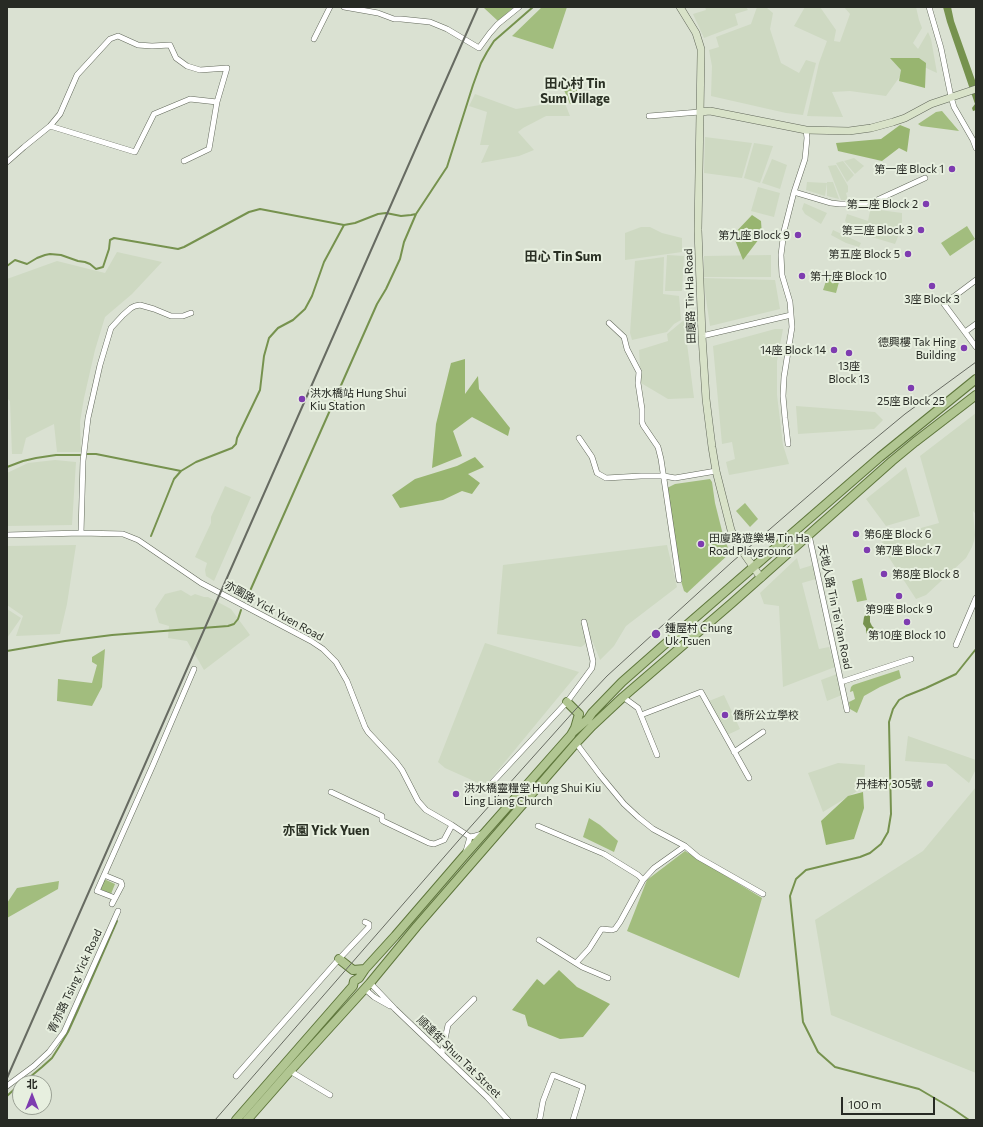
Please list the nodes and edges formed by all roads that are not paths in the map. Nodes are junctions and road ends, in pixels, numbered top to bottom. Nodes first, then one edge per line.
1 (330, 7) edge
2 (344, 7) edge
3 (519, 7) edge
4 (680, 7) edge
5 (929, 7) edge
6 (314, 39) dead end
7 (976, 89) edge
8 (951, 97) junction
9 (217, 102) junction
10 (700, 112) junction
11 (649, 116) dead end
12 (50, 126) junction
13 (806, 130) junction
14 (976, 148) edge
15 (184, 161) dead end
16 (7, 162) edge
17 (925, 178) dead end
18 (794, 192) junction
19 (976, 280) edge
20 (190, 313) dead end
21 (791, 314) junction
22 (609, 323) dead end
23 (976, 324) edge
24 (965, 332) junction
25 (702, 336) junction
26 (976, 347) edge
27 (976, 379) edge
28 (976, 395) edge
29 (578, 438) dead end
30 (788, 444) dead end
31 (716, 470) junction
32 (664, 476) junction
33 (81, 533) junction
34 (7, 535) edge
35 (809, 535) junction
36 (754, 568) junction
37 (761, 578) junction
38 (679, 580) dead end
39 (976, 598) edge
40 (584, 622) dead end
41 (956, 644) dead end
42 (911, 659) dead end
43 (194, 669) dead end
44 (841, 682) junction
45 (614, 690) junction
46 (623, 697) junction
47 (567, 702) junction
48 (847, 710) dead end
49 (592, 713) junction
50 (579, 714) junction
51 (641, 715) junction
52 (573, 732) junction
53 (763, 732) dead end
54 (576, 743) junction
55 (734, 752) junction
56 (657, 755) dead end
57 (749, 778) dead end
58 (491, 784) dead end
59 (331, 792) dead end
60 (452, 825) junction
61 (538, 826) dead end
62 (484, 834) junction
63 (470, 836) junction
64 (685, 846) junction
65 (464, 856) junction
66 (104, 875) junction
67 (643, 880) junction
68 (763, 894) dead end
69 (115, 898) junction
70 (112, 904) dead end
71 (118, 911) dead end
72 (365, 922) dead end
73 (539, 940) dead end
74 (339, 959) junction
75 (576, 963) junction
76 (365, 969) junction
77 (353, 970) junction
78 (608, 978) dead end
79 (355, 982) junction
80 (367, 986) junction
81 (474, 999) dead end
82 (442, 1053) junction
83 (290, 1071) junction
84 (236, 1076) dead end
85 (7, 1086) edge
86 (330, 1095) dead end
87 (236, 1120) edge
88 (246, 1120) edge
89 (508, 1120) edge
90 (539, 1120) edge
91 (573, 1120) edge

1 - 6 street
2 - 3 street
4 - 10 street, 田廈路 Tin Ha Road
5 - 8 street
7 - 8 street
8 - 13 street
8 - 14 street
9 - 12 street
9 - 12 street
9 - 15 street
10 - 11 street
10 - 13 street
10 - 25 street, 田廈路 Tin Ha Road
12 - 16 street
13 - 18 street
17 - 18 street
18 - 21 street
19 - 24 street
20 - 33 street
21 - 25 street
21 - 30 street
22 - 32 street
23 - 24 street
24 - 26 street
25 - 31 street, 田廈路 Tin Ha Road
27 - 36 main road
28 - 35 main road
29 - 32 street
31 - 32 street
31 - 36 street, 田廈路 Tin Ha Road
32 - 38 street
33 - 34 street, 亦園路 Yick Yuen Road
33 - 60 street, 亦園路 Yick Yuen Road
35 - 37 main road
35 - 44 street, 天地人路 Tin Tei Yan Road
36 - 37 street, 田廈路 Tin Ha Road
36 - 45 main road
37 - 46 main road
39 - 41 street
40 - 47 street
42 - 44 street, 天地人路 Tin Tei Yan Road
43 - 66 street
44 - 48 street
45 - 46 main road
45 - 49 main road
46 - 51 street
46 - 54 main road
47 - 50 main road
47 - 58 street
49 - 50 main road
49 - 52 main road
50 - 52 main road
51 - 55 street
51 - 56 street
52 - 62 main road
53 - 55 street
54 - 64 street
54 - 80 main road
55 - 57 street
59 - 60 street
60 - 63 street, 亦園路 Yick Yuen Road
61 - 67 street
62 - 63 street
62 - 65 main road
63 - 65 street
64 - 67 street
64 - 68 street
65 - 76 main road
66 - 69 street
66 - 69 street
67 - 75 street
69 - 70 street
71 - 85 street, 青亦路 Tsing Yick Road
72 - 74 street
73 - 75 street
74 - 77 main road
74 - 84 street
75 - 78 street
76 - 77 main road
76 - 79 main road
77 - 79 main road
79 - 80 main road
79 - 87 main road
80 - 82 street, 順達街 Shun Tat Street
80 - 83 main road
81 - 82 street
82 - 89 street, 順達街 Shun Tat Street
83 - 86 street
83 - 88 main road
90 - 91 street

